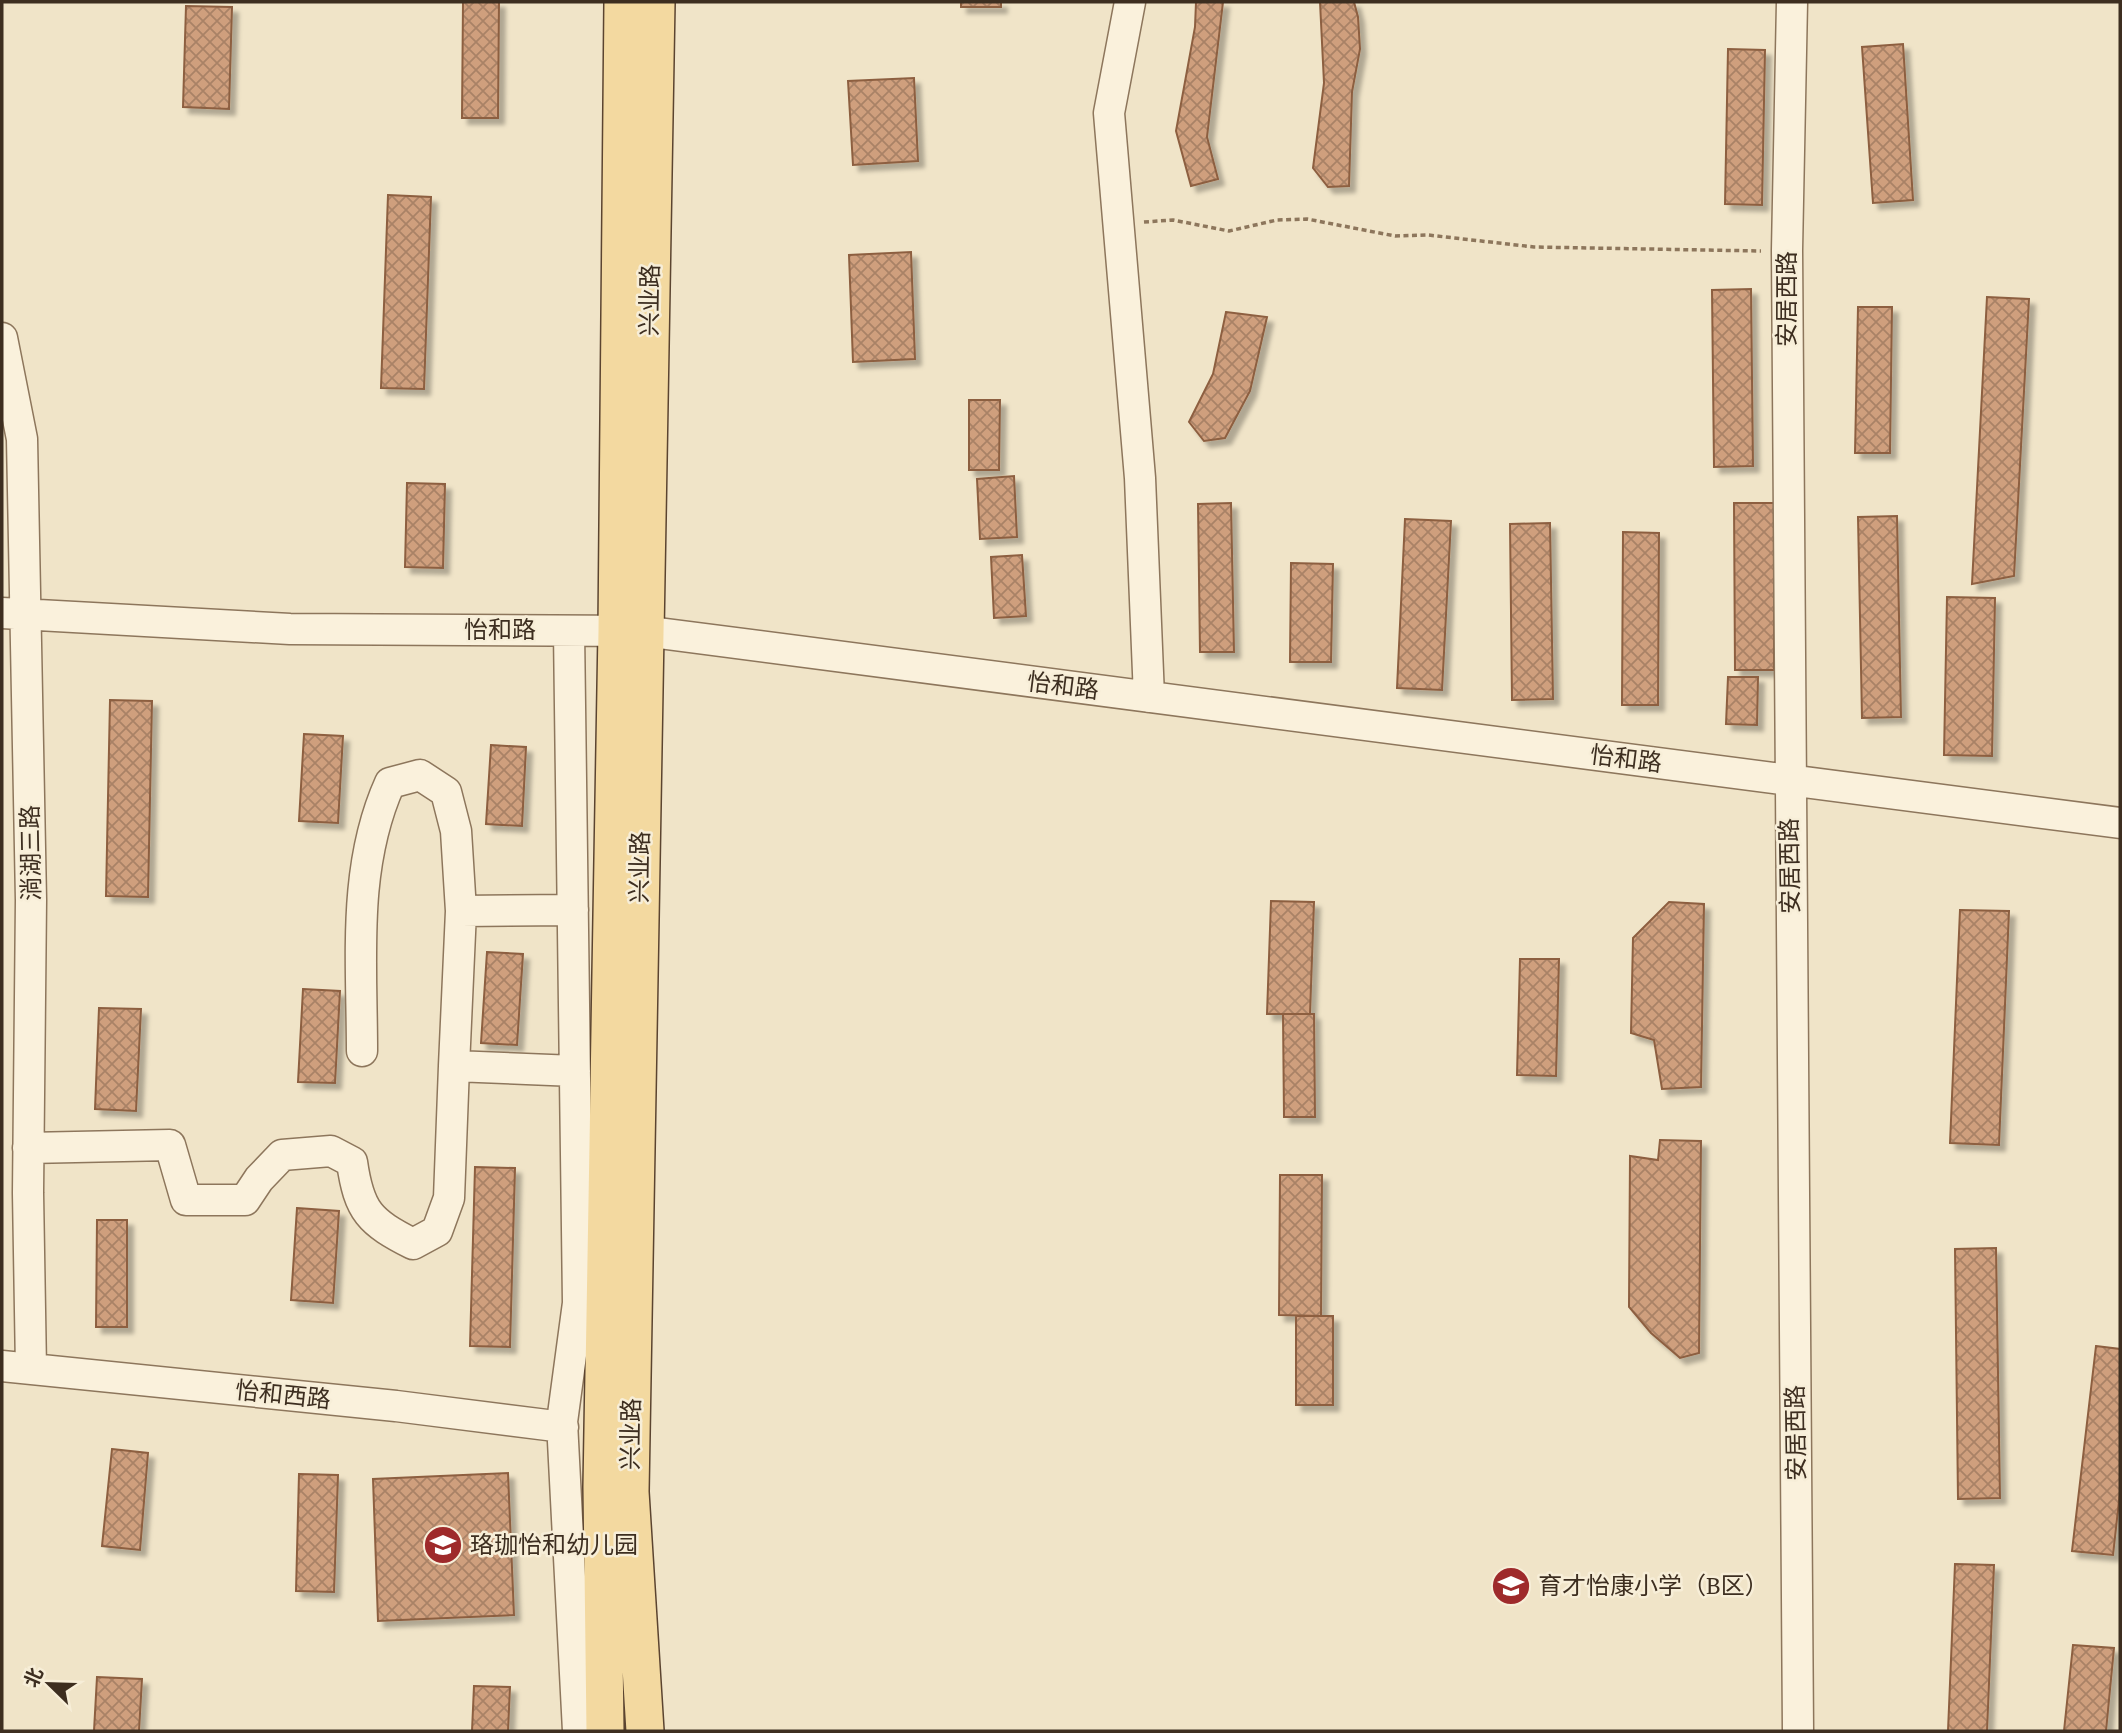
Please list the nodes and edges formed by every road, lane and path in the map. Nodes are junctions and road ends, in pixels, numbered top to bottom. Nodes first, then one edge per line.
1 (623, 2) edge
2 (656, 2) edge
3 (1130, 2) edge
4 (1792, 2) edge
5 (1117, 224) junction
6 (1787, 250) junction
7 (2, 338) edge
8 (15, 614) edge
9 (569, 631) junction
10 (630, 631) junction
11 (1149, 697) junction
12 (1789, 780) junction
13 (2120, 823) edge
14 (573, 910) junction
15 (461, 911) junction
16 (362, 1051) dead end
17 (454, 1066) junction
18 (575, 1071) junction
19 (28, 1148) junction
20 (2, 1366) edge
21 (32, 1369) junction
22 (563, 1427) junction
23 (578, 1731) edge
24 (605, 1731) edge
25 (645, 1731) edge
26 (1798, 1731) edge

1 - 10 main road, 兴业路
2 - 10 main road, 兴业路
3 - 5 street
4 - 6 street, 安居西路
5 - 6 path
5 - 11 street
6 - 12 street, 安居西路
7 - 8 street, 淌湖三路
8 - 9 street, 怡和路
8 - 19 street, 淌湖三路
9 - 10 street, 怡和路
9 - 14 street
10 - 11 street, 怡和路
10 - 24 main road, 兴业路
10 - 25 main road, 兴业路
11 - 12 street, 怡和路
12 - 13 street, 怡和路
12 - 26 street, 安居西路
14 - 15 street
14 - 18 street
15 - 16 street
15 - 17 street
17 - 18 street
17 - 19 street
18 - 22 street
19 - 21 street, 淌湖三路
20 - 21 street, 怡和西路
21 - 22 street, 怡和西路
22 - 23 street

